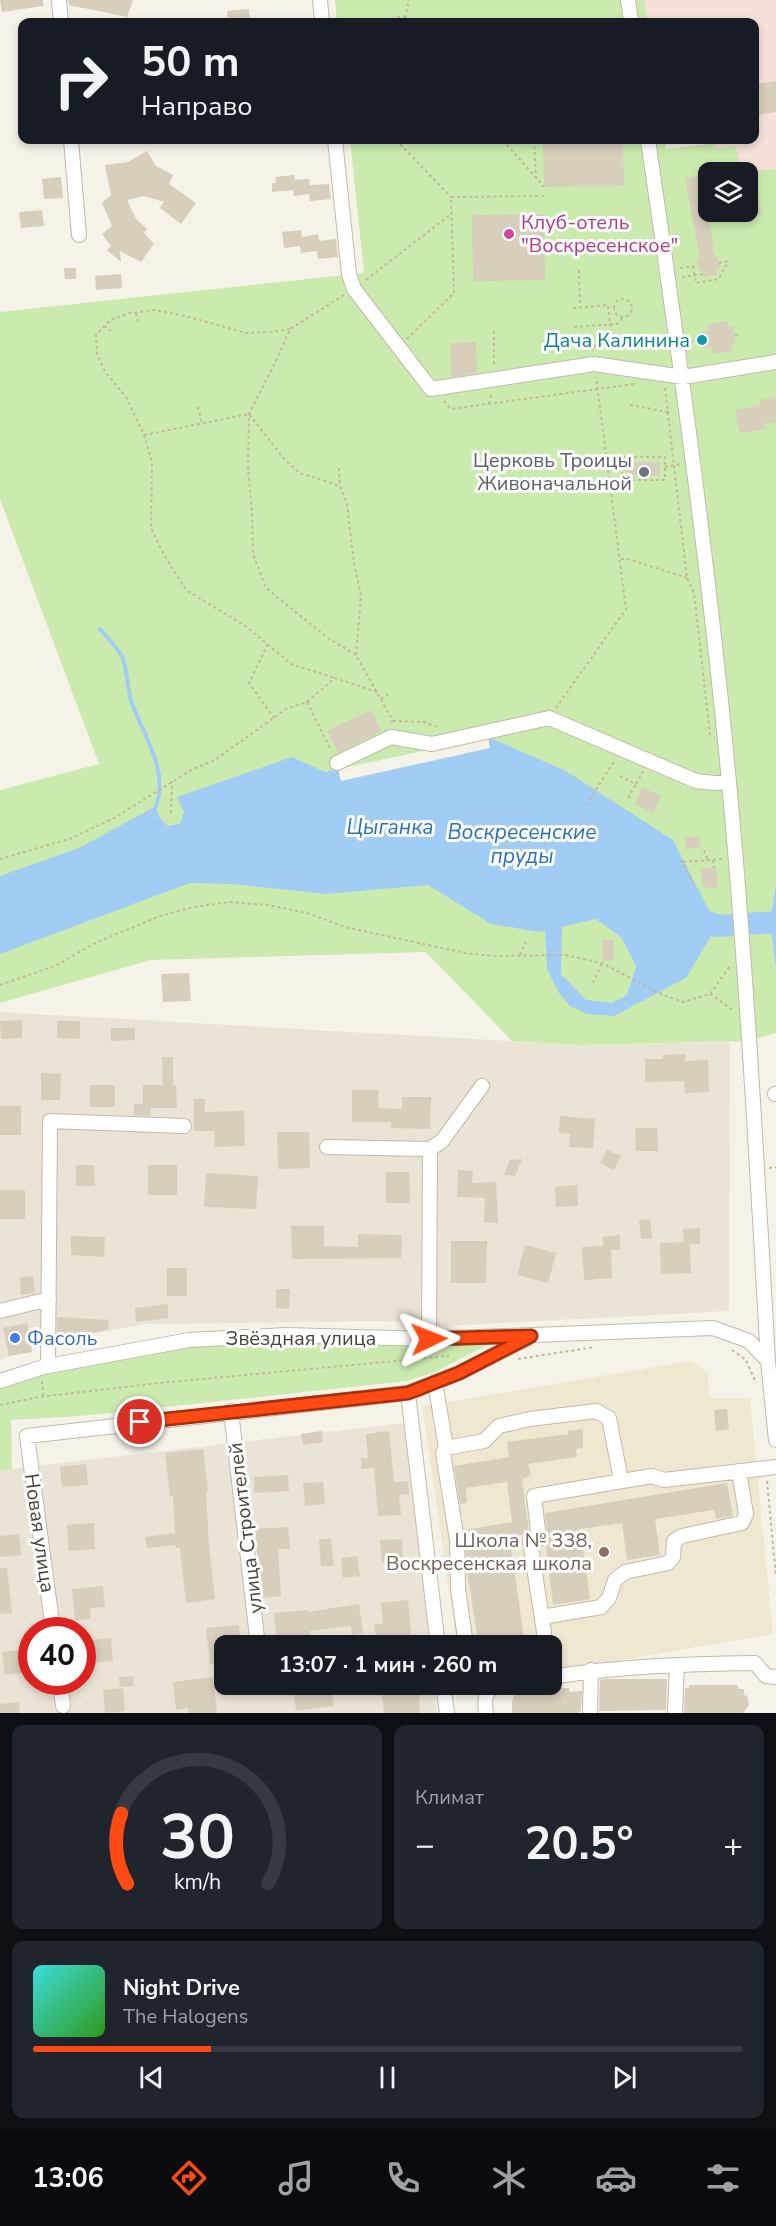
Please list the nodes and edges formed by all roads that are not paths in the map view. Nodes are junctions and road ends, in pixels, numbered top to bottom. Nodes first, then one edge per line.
1 (59, 0) edge
2 (320, 0) edge
3 (628, 0) edge
4 (61, 18) edge
5 (322, 18) edge
6 (631, 18) edge
7 (71, 144) edge
8 (334, 144) edge
9 (649, 144) edge
10 (79, 235) dead end
11 (776, 362) edge
12 (683, 377) junction
13 (337, 763) road end
14 (729, 782) junction
15 (482, 1086) dead end
16 (184, 1126) dead end
17 (327, 1147) dead end
18 (430, 1149) junction
19 (49, 1299) junction
20 (0, 1311) edge
21 (771, 1325) edge
22 (531, 1336) junction
23 (429, 1339) junction
24 (768, 1361) junction
25 (45, 1370) junction
26 (0, 1381) edge
27 (435, 1382) junction
28 (408, 1393) junction
29 (231, 1412) junction
30 (776, 1440) edge
31 (446, 1448) junction
32 (771, 1468) edge
33 (739, 1471) junction
34 (621, 1480) junction
35 (51, 1617) edge
36 (542, 1617) junction
37 (257, 1635) edge
38 (437, 1635) edge
39 (464, 1635) edge
40 (544, 1635) edge
41 (677, 1665) junction
42 (591, 1670) junction
43 (562, 1675) edge
44 (776, 1677) edge
45 (62, 1695) edge
46 (445, 1695) edge
47 (486, 1695) edge
48 (63, 1706) dead end
49 (447, 1713) edge
50 (486, 1713) edge
51 (590, 1713) edge
52 (675, 1713) edge

1 - 4 street
2 - 5 street
3 - 6 street
7 - 10 street
8 - 12 street
9 - 12 street
11 - 12 street
12 - 14 street
13 - 14 street
14 - 21 street
15 - 18 street
16 - 19 street
17 - 18 street
18 - 23 street
19 - 20 street
19 - 25 street
21 - 24 street
22 - 23 street, Звёздная улица
22 - 24 street, Звёздная улица
22 - 27 street
23 - 25 street, Звёздная улица
24 - 30 street
25 - 26 street, Звёздная улица
27 - 28 street
27 - 31 street
28 - 29 street
28 - 38 street
29 - 35 street, Новая улица
29 - 37 street, улица Строителей
31 - 34 street
31 - 39 street
32 - 33 street
33 - 34 street
33 - 36 street
34 - 36 street
36 - 40 street
41 - 42 street
41 - 44 street
41 - 52 street
42 - 43 street
42 - 51 street
45 - 48 street
46 - 49 street
47 - 50 street

